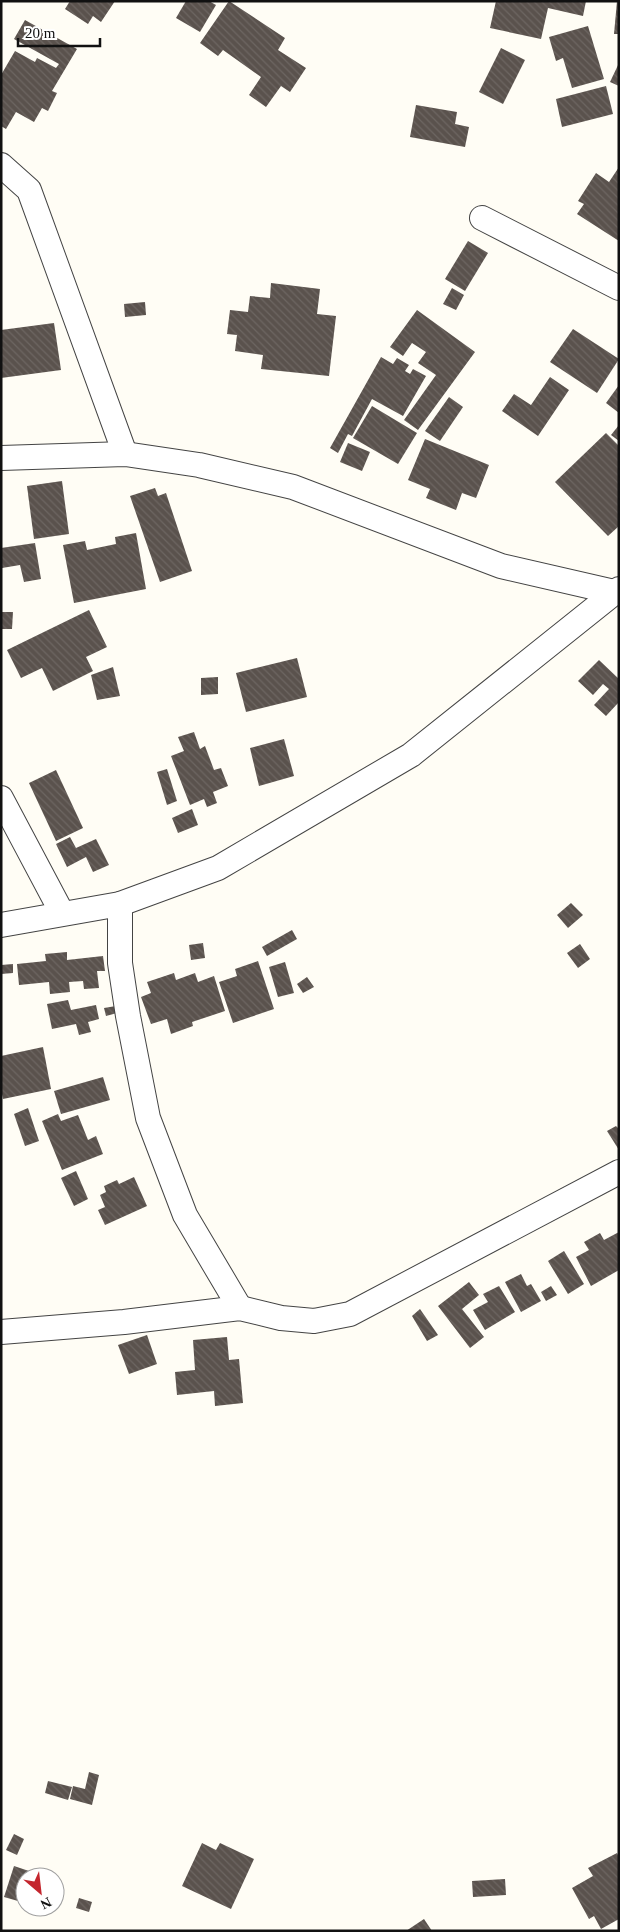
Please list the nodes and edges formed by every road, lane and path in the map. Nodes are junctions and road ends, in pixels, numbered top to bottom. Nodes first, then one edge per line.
1 (1, 165) edge
2 (482, 218) dead end
3 (619, 288) edge
4 (125, 454) junction
5 (1, 458) edge
6 (616, 591) edge
7 (1, 798) edge
8 (120, 904) junction
9 (62, 914) junction
10 (1, 925) edge
11 (619, 1172) edge
12 (240, 1308) junction
13 (1, 1332) edge

1 - 4 street
2 - 3 street
4 - 5 street
4 - 6 street
6 - 8 street
7 - 9 street
8 - 9 street
8 - 12 street
9 - 10 street
11 - 12 street
12 - 13 street

